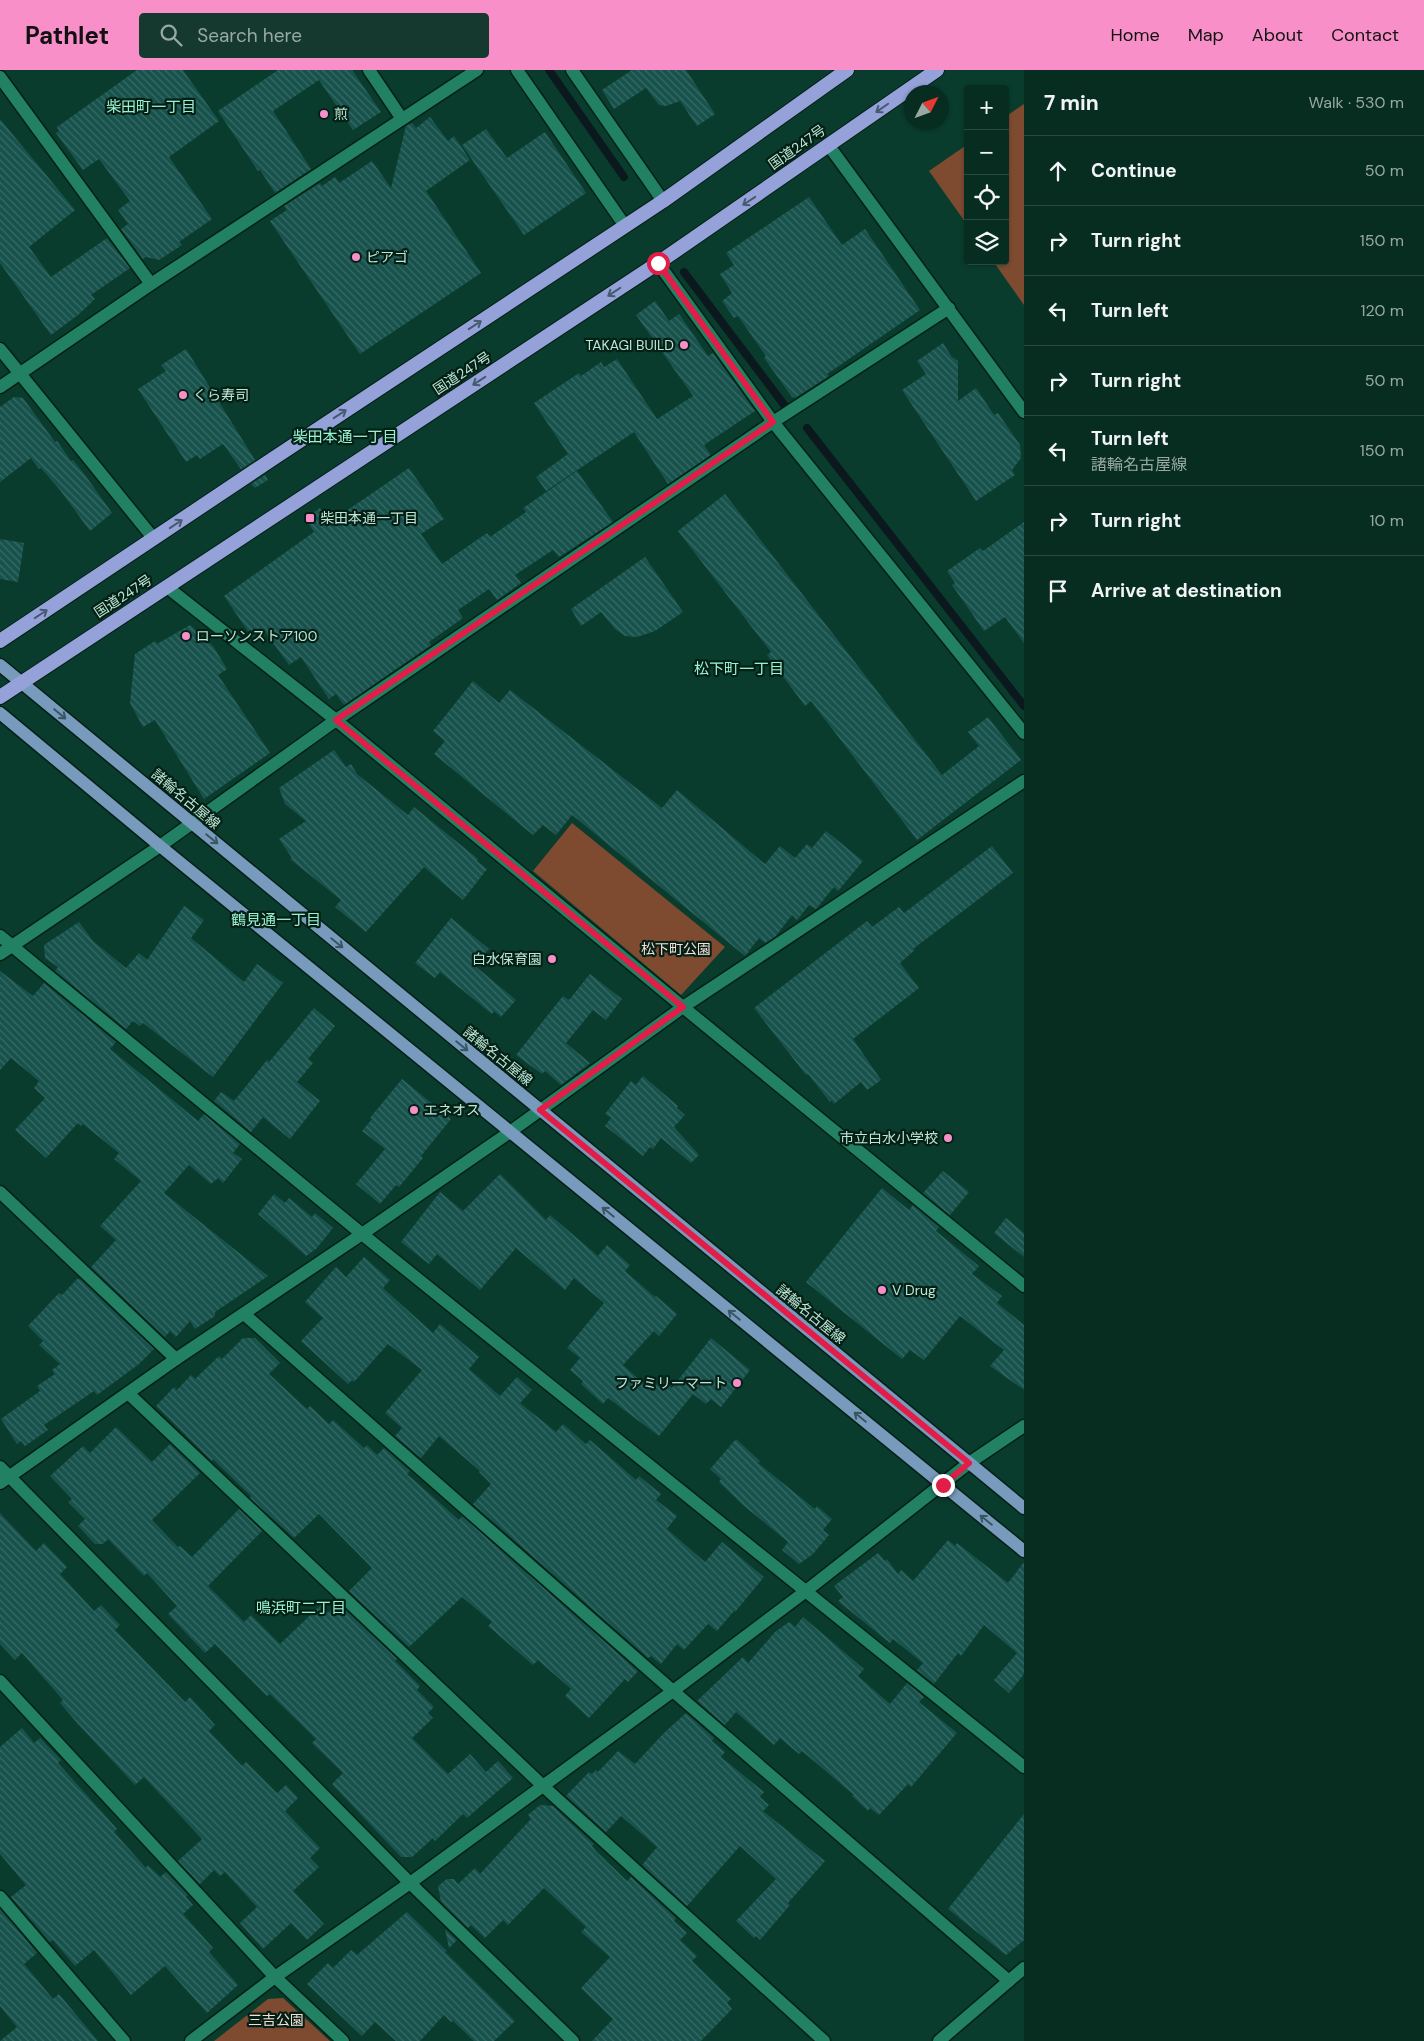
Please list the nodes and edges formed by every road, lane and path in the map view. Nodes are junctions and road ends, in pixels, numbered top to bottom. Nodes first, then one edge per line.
1 (369, 70) edge
2 (477, 70) edge
3 (517, 70) edge
4 (572, 70) edge
5 (848, 70) edge
6 (936, 70) edge
7 (0, 77) edge
8 (402, 119) junction
9 (829, 146) junction
10 (663, 201) junction
11 (624, 226) junction
12 (658, 263) junction
13 (151, 284) junction
14 (949, 308) junction
15 (0, 349) edge
16 (19, 374) junction
17 (0, 387) edge
18 (1024, 412) edge
19 (773, 422) junction
20 (154, 539) junction
21 (167, 587) junction
22 (0, 641) edge
23 (0, 666) edge
24 (22, 682) junction
25 (0, 697) edge
26 (0, 713) edge
27 (336, 720) junction
28 (1024, 733) edge
29 (1024, 781) edge
30 (192, 823) junction
31 (160, 846) junction
32 (0, 936) edge
33 (12, 946) junction
34 (0, 954) edge
35 (683, 1007) junction
36 (540, 1110) junction
37 (510, 1132) junction
38 (0, 1192) edge
39 (362, 1234) junction
40 (1024, 1286) edge
41 (244, 1314) junction
42 (176, 1359) junction
43 (128, 1394) junction
44 (1024, 1426) edge
45 (969, 1463) junction
46 (3, 1476) edge
47 (943, 1485) junction
48 (1024, 1508) edge
49 (1024, 1551) edge
50 (806, 1591) junction
51 (0, 1681) edge
52 (672, 1691) junction
53 (1024, 1767) edge
54 (543, 1786) junction
55 (410, 1883) junction
56 (0, 1897) edge
57 (1024, 1968) edge
58 (275, 1977) junction
59 (1009, 1981) junction
60 (124, 2041) edge
61 (191, 2041) edge
62 (343, 2041) edge
63 (573, 2041) edge
64 (824, 2041) edge
65 (939, 2041) edge

1 - 8 street
2 - 8 street
3 - 11 street
4 - 10 street
5 - 10 highway
6 -> 9 highway, 国道247号
7 - 13 street
8 - 13 street
9 -> 12 highway, 国道247号
9 - 14 street
10 - 11 highway
20 -> 11 highway
12 - 19 street
12 -> 21 highway, 国道247号
13 - 16 street
14 - 18 street
14 - 19 street
15 - 16 street
16 - 17 street
16 - 20 street
19 - 27 street
19 - 28 street
22 -> 20 highway
21 - 24 highway, 国道247号
21 - 27 street
23 - 24 main road, 諸輪名古屋線
24 - 25 highway, 国道247号
24 -> 30 main road, 諸輪名古屋線
26 - 31 main road
27 - 30 street
27 - 35 street
29 - 35 street
30 - 31 street
30 -> 36 main road, 諸輪名古屋線
31 - 33 street
31 - 37 main road
32 - 33 street
33 - 34 street
33 - 39 street
35 - 36 street
35 - 40 street
36 - 37 street
36 - 45 main road, 諸輪名古屋線
37 - 39 street
47 -> 37 main road
38 - 42 street
39 - 41 street
39 - 50 street
41 - 42 street
41 - 52 street
42 - 43 street
43 - 46 street
43 - 54 street
44 - 45 street
45 - 47 street
45 - 48 main road, 諸輪名古屋線
46 - 55 street
49 -> 47 main road
47 - 50 street
50 - 52 street
50 - 53 street
51 - 58 street
52 - 54 street
52 - 59 street
54 - 55 street
54 - 64 street
55 - 58 street
55 - 63 street
56 - 60 street
57 - 59 street
58 - 61 street
58 - 62 street
59 - 65 street

